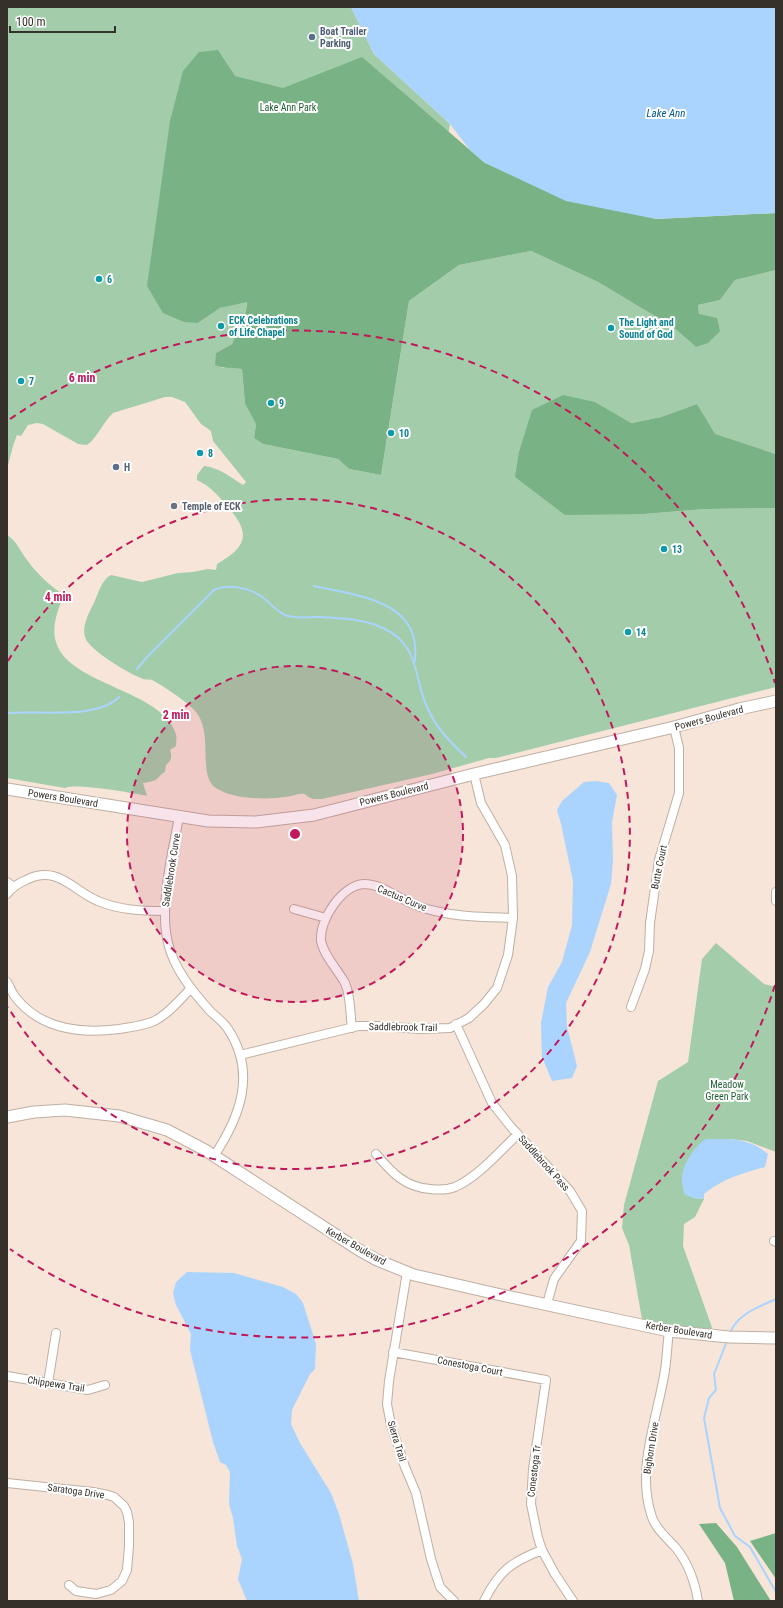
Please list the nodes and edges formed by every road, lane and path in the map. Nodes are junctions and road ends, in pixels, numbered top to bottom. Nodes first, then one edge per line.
1 (776, 701) edge
2 (674, 727) junction
3 (474, 774) junction
4 (7, 789) edge
5 (179, 817) junction
6 (10, 884) edge
7 (776, 892) edge
8 (7, 894) edge
9 (776, 901) edge
10 (294, 909) dead end
11 (165, 911) junction
12 (326, 918) junction
13 (513, 918) junction
14 (7, 982) edge
15 (190, 988) junction
16 (631, 1007) dead end
17 (456, 1024) junction
18 (352, 1028) junction
19 (240, 1055) junction
20 (7, 1117) edge
21 (518, 1134) junction
22 (376, 1154) dead end
23 (214, 1156) junction
24 (407, 1272) junction
25 (548, 1304) junction
26 (669, 1331) junction
27 (56, 1333) dead end
28 (776, 1338) edge
29 (393, 1352) junction
30 (7, 1376) edge
31 (546, 1380) joint
32 (48, 1383) junction
33 (105, 1385) dead end
34 (7, 1483) edge
35 (542, 1550) junction
36 (69, 1585) dead end
37 (454, 1601) edge
38 (484, 1601) edge
39 (573, 1601) edge
40 (698, 1601) edge

1 - 2 street, Powers Boulevard
2 - 3 street, Powers Boulevard
2 - 16 street, Butte Court
3 - 5 street, Powers Boulevard
3 - 13 street, Saddlebrook Trail
4 - 5 street, Powers Boulevard
5 - 11 street, Saddlebrook Curve
6 - 8 street
6 - 11 street
7 - 9 street
10 - 12 street
11 - 15 street, Saddlebrook Curve
12 - 13 street, Cactus Curve
12 - 18 street, Cactus Curve
13 - 17 street, Saddlebrook Trail
14 - 15 street
15 - 19 street, Saddlebrook Curve
17 - 18 street, Saddlebrook Trail
17 - 21 street, Saddlebrook Pass
18 - 19 street, Saddlebrook Trail
19 - 23 street, Saddlebrook Curve
20 - 23 street, Kerber Boulevard
21 - 22 street
21 - 25 street, Saddlebrook Pass
23 - 24 street, Kerber Boulevard
24 - 25 street, Kerber Boulevard
24 - 29 street, Sierra Trail
25 - 26 street, Kerber Boulevard
26 - 28 street, Kerber Boulevard
26 - 40 street, Bighorn Drive
27 - 32 street
29 - 31 street, Conestoga Court
29 - 37 street, Sierra Trail
30 - 32 street, Chippewa Trail
31 - 35 street, Conestoga Tr
32 - 33 street, Chippewa Trail
34 - 36 street, Saratoga Drive
35 - 38 street
35 - 39 street, Conestoga Tr

